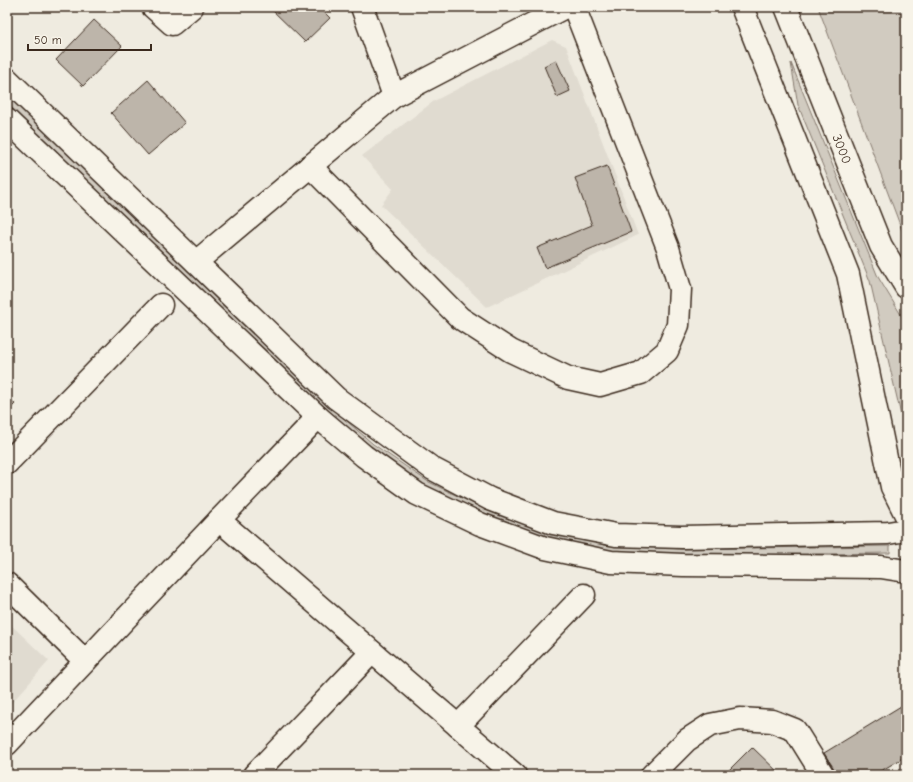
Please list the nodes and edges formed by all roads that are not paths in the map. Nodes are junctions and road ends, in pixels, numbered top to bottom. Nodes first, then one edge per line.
1 (153, 7) edge
2 (192, 7) edge
3 (362, 7) edge
4 (565, 7) edge
5 (574, 7) edge
6 (742, 7) edge
7 (786, 7) edge
8 (7, 79) edge
9 (394, 96) junction
10 (7, 120) edge
11 (310, 166) junction
12 (196, 262) junction
13 (906, 287) edge
14 (161, 305) dead end
15 (318, 418) junction
16 (7, 463) edge
17 (906, 515) edge
18 (219, 520) junction
19 (906, 530) edge
20 (906, 571) edge
21 (7, 584) edge
22 (584, 595) dead end
23 (372, 652) junction
24 (85, 661) junction
25 (458, 726) junction
26 (7, 744) edge
27 (254, 775) edge
28 (515, 775) edge
29 (652, 775) edge
30 (823, 775) edge

1 - 2 street
3 - 9 street
4 - 9 street
5 - 11 street
6 - 17 street
7 - 13 street, 3000
8 - 12 street
9 - 11 street
10 - 15 street
11 - 12 street
12 - 19 street
14 - 16 street
15 - 18 street
15 - 20 street
18 - 23 street
18 - 24 street
21 - 24 street
22 - 25 street
23 - 25 street
23 - 27 street
24 - 26 street
25 - 28 street
29 - 30 street

